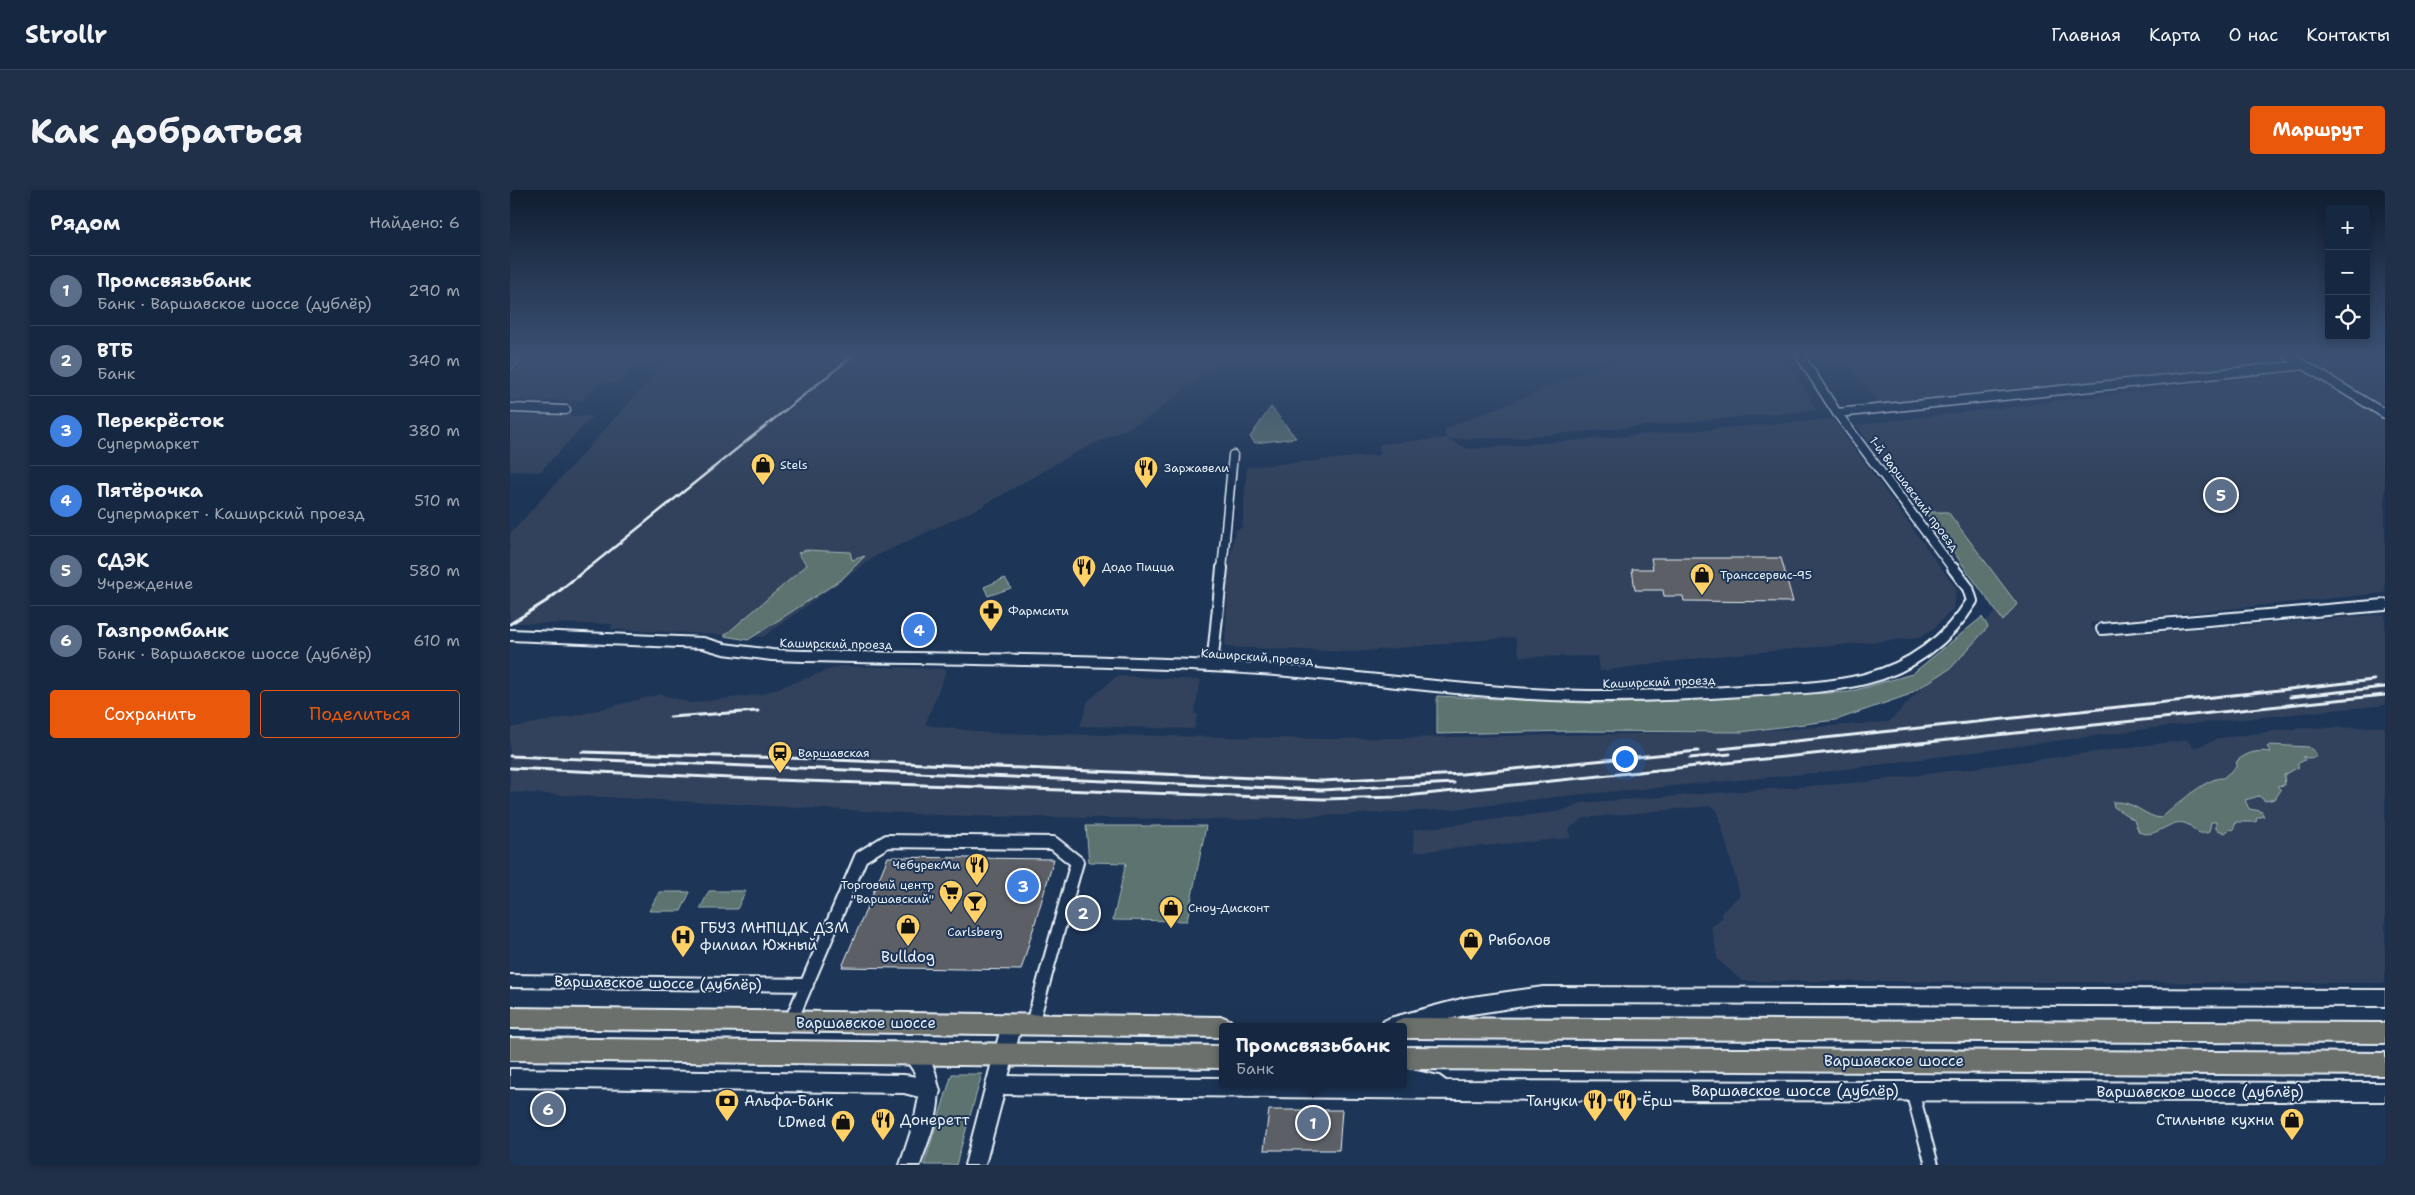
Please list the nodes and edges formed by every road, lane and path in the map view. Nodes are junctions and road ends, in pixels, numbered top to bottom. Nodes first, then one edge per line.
1 (1829, 400) edge
2 (1976, 400) edge
3 (2361, 400) edge
4 (510, 408) edge
5 (566, 410) dead end
6 (1838, 414) junction
7 (2385, 414) edge
8 (1233, 454) dead end
9 (1972, 601) joint
10 (2385, 605) edge
11 (2102, 629) dead end
12 (510, 635) edge
13 (1212, 666) junction
14 (510, 981) edge
15 (807, 985) junction
16 (2385, 998) edge
17 (510, 1018) edge
18 (790, 1023) junction
19 (1401, 1023) edge
20 (1022, 1024) junction
21 (1219, 1027) edge
22 (1407, 1028) edge
23 (2385, 1033) edge
24 (510, 1049) edge
25 (912, 1054) junction
26 (1003, 1056) junction
27 (1219, 1057) edge
28 (1407, 1058) edge
29 (2385, 1064) edge
30 (1407, 1077) edge
31 (510, 1078) edge
32 (995, 1085) junction
33 (1219, 1088) edge
34 (1230, 1088) edge
35 (930, 1091) junction
36 (1466, 1091) junction
37 (1912, 1091) junction
38 (2385, 1092) edge
39 (910, 1165) edge
40 (974, 1165) edge
41 (1932, 1165) edge

1 - 6 street, 1-й Варшавский проезд
2 - 6 street
3 - 7 street
4 - 5 street
6 - 9 street, 1-й Варшавский проезд
8 - 13 street
9 - 13 street, Каширский проезд
10 - 11 street
12 - 13 street, Каширский проезд
14 - 15 street, Варшавское шоссе (дублёр)
15 - 18 street
15 - 20 street
16 - 19 street
17 - 18 main road, Варшавское шоссе
18 - 20 main road, Варшавское шоссе
20 - 21 main road, Варшавское шоссе
20 - 26 main road
22 - 23 main road
24 - 25 main road
25 - 26 main road
25 - 35 main road
26 - 27 main road
26 - 32 main road
28 - 29 main road, Варшавское шоссе
30 - 36 street
31 - 35 street
32 - 33 street, Варшавское шоссе (дублёр)
32 - 40 main road
34 - 36 street, Варшавское шоссе (дублёр)
35 - 39 main road
36 - 37 street, Варшавское шоссе (дублёр)
37 - 38 street, Варшавское шоссе (дублёр)
37 - 41 street

